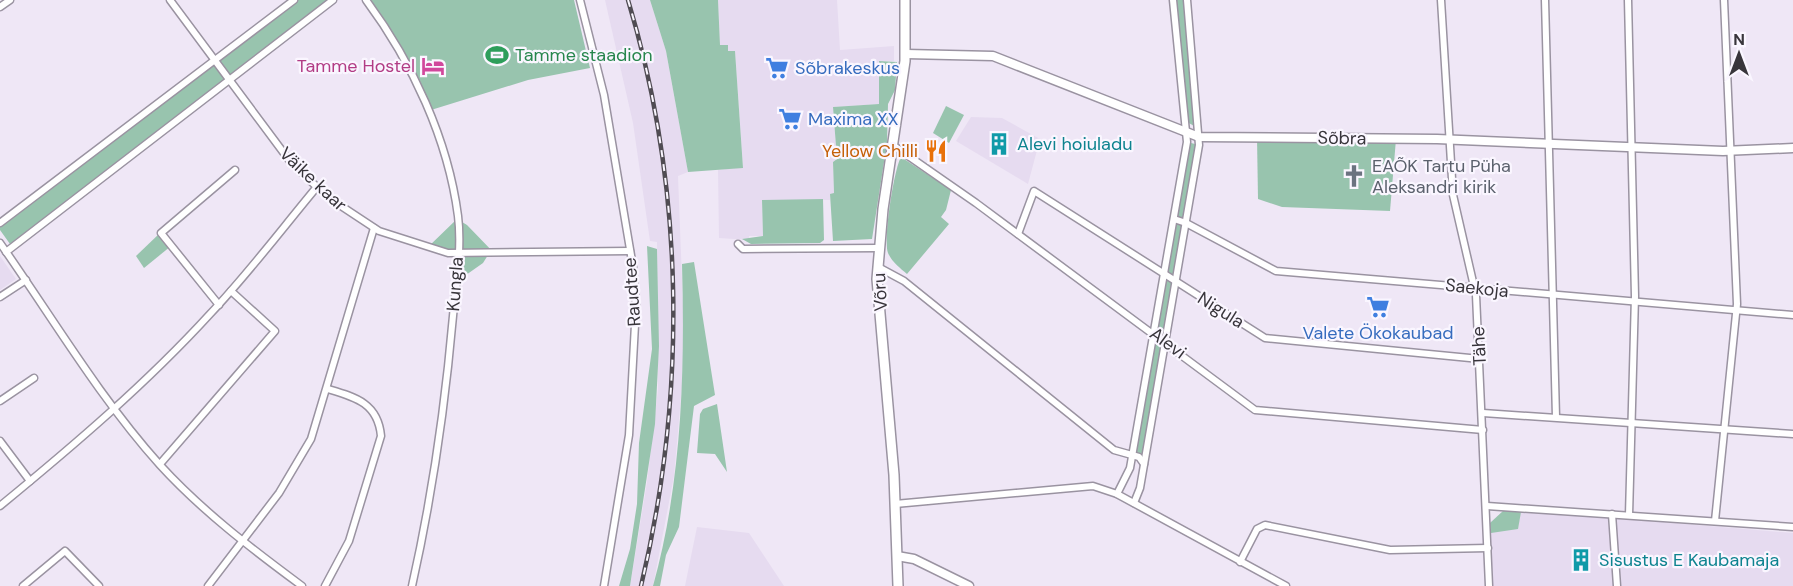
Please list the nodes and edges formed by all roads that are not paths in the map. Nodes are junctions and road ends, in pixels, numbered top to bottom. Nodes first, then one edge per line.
1 (10, 0) edge
2 (170, 0) edge
3 (294, 0) edge
4 (333, 0) edge
5 (366, 0) edge
6 (580, 0) edge
7 (906, 0) edge
8 (1173, 0) edge
9 (1187, 0) edge
10 (1441, 0) edge
11 (1545, 0) edge
12 (1628, 0) edge
13 (1724, 0) edge
14 (0, 8) edge
15 (906, 54) junction
16 (215, 60) junction
17 (229, 79) junction
18 (1186, 132) junction
19 (1199, 137) junction
20 (1450, 139) junction
21 (1550, 144) junction
22 (894, 146) junction
23 (1631, 147) junction
24 (1793, 148) edge
25 (1730, 150) junction
26 (235, 170) dead end
27 (316, 188) junction
28 (1173, 219) junction
29 (0, 223) edge
30 (1186, 223) junction
31 (374, 228) junction
32 (1018, 234) junction
33 (0, 243) edge
34 (738, 244) dead end
35 (879, 248) junction
36 (630, 251) junction
37 (6, 252) junction
38 (458, 254) junction
39 (878, 267) junction
40 (1164, 275) junction
41 (26, 280) junction
42 (1176, 282) junction
43 (1474, 288) junction
44 (231, 291) junction
45 (1551, 295) junction
46 (0, 297) edge
47 (1634, 302) junction
48 (219, 305) junction
49 (1736, 310) junction
50 (1793, 315) edge
51 (1153, 332) junction
52 (1166, 341) junction
53 (1480, 358) junction
54 (34, 378) dead end
55 (328, 389) junction
56 (0, 401) edge
57 (114, 409) junction
58 (1483, 413) junction
59 (1556, 417) junction
60 (1632, 421) junction
61 (1483, 430) junction
62 (1723, 430) junction
63 (1793, 434) edge
64 (0, 441) edge
65 (1132, 454) junction
66 (160, 464) junction
67 (1144, 464) junction
68 (30, 481) junction
69 (1117, 494) junction
70 (1134, 503) junction
71 (895, 504) junction
72 (0, 506) edge
73 (1487, 506) junction
74 (1612, 514) junction
75 (1629, 515) junction
76 (1715, 521) junction
77 (1793, 527) edge
78 (243, 542) junction
79 (1488, 548) junction
80 (897, 556) junction
81 (1240, 562) junction
82 (23, 586) edge
83 (99, 586) edge
84 (208, 586) edge
85 (301, 586) edge
86 (325, 586) edge
87 (412, 586) edge
88 (604, 586) edge
89 (898, 586) edge
90 (969, 586) edge
91 (1286, 586) edge
92 (1489, 586) edge
93 (1617, 586) edge

1 - 14 street
2 - 16 street, Väike kaar
3 - 16 street
4 - 17 street
5 - 38 street, Kungla
6 - 36 street, Raudtee
7 - 15 main road, Võru
8 - 18 street
9 - 19 street
10 - 20 street, Tähe
11 - 21 street
12 - 23 street
13 - 25 street
15 - 18 street, Sõbra
15 - 22 main road, Võru
16 - 17 street, Väike kaar
16 - 29 street
17 - 27 street, Väike kaar
17 - 37 street
18 - 19 street, Sõbra
18 - 28 street
19 - 20 street, Sõbra
19 - 30 street
20 - 21 street, Sõbra
20 - 43 street, Tähe
21 - 23 street, Sõbra
21 - 45 street
22 - 32 street, Alevi
22 - 35 main road, Võru
23 - 25 street, Sõbra
23 - 47 street
24 - 25 street, Sõbra
25 - 49 street
26 - 48 street
27 - 31 street, Väike kaar
27 - 44 street
28 - 30 street, Saekoja
28 - 40 street
30 - 42 street
30 - 43 street, Saekoja
31 - 38 street, Väike kaar
31 - 55 street
32 - 40 street, Nigula
32 - 51 street, Alevi
33 - 37 street
34 - 35 street
35 - 39 main road, Võru
36 - 38 street, Väike kaar
36 - 88 street, Raudtee
37 - 41 street
38 - 87 street, Kungla
39 - 65 street
39 - 71 main road, Võru
40 - 42 street, Nigula
40 - 51 street
41 - 46 street
41 - 57 street
42 - 52 street
42 - 53 street, Nigula
43 - 45 street, Saekoja
43 - 53 street, Tähe
44 - 48 street
44 - 66 street
45 - 47 street, Saekoja
45 - 59 street
47 - 49 street, Saekoja
47 - 60 street
48 - 57 street
49 - 50 street, Saekoja
49 - 62 street
51 - 52 street, Alevi
51 - 65 street
52 - 61 street, Alevi
52 - 67 street
53 - 58 street, Tähe
54 - 56 street
55 - 78 street
55 - 86 street
57 - 66 street
57 - 68 street
58 - 59 street
58 - 61 street, Tähe
59 - 60 street
60 - 62 street
60 - 75 street
61 - 73 street, Tähe
62 - 63 street
62 - 76 street
64 - 68 street
65 - 67 street
65 - 69 street
66 - 78 street
67 - 70 street
68 - 72 street
69 - 70 street
69 - 71 street
70 - 81 street
71 - 80 main road, Võru
73 - 74 street
73 - 79 street, Tähe
74 - 75 street
74 - 93 street
75 - 76 street
76 - 77 street
78 - 84 street
78 - 85 street
79 - 81 street
79 - 92 street, Tähe
80 - 89 main road, Võru
80 - 90 street
81 - 91 street
82 - 83 street

